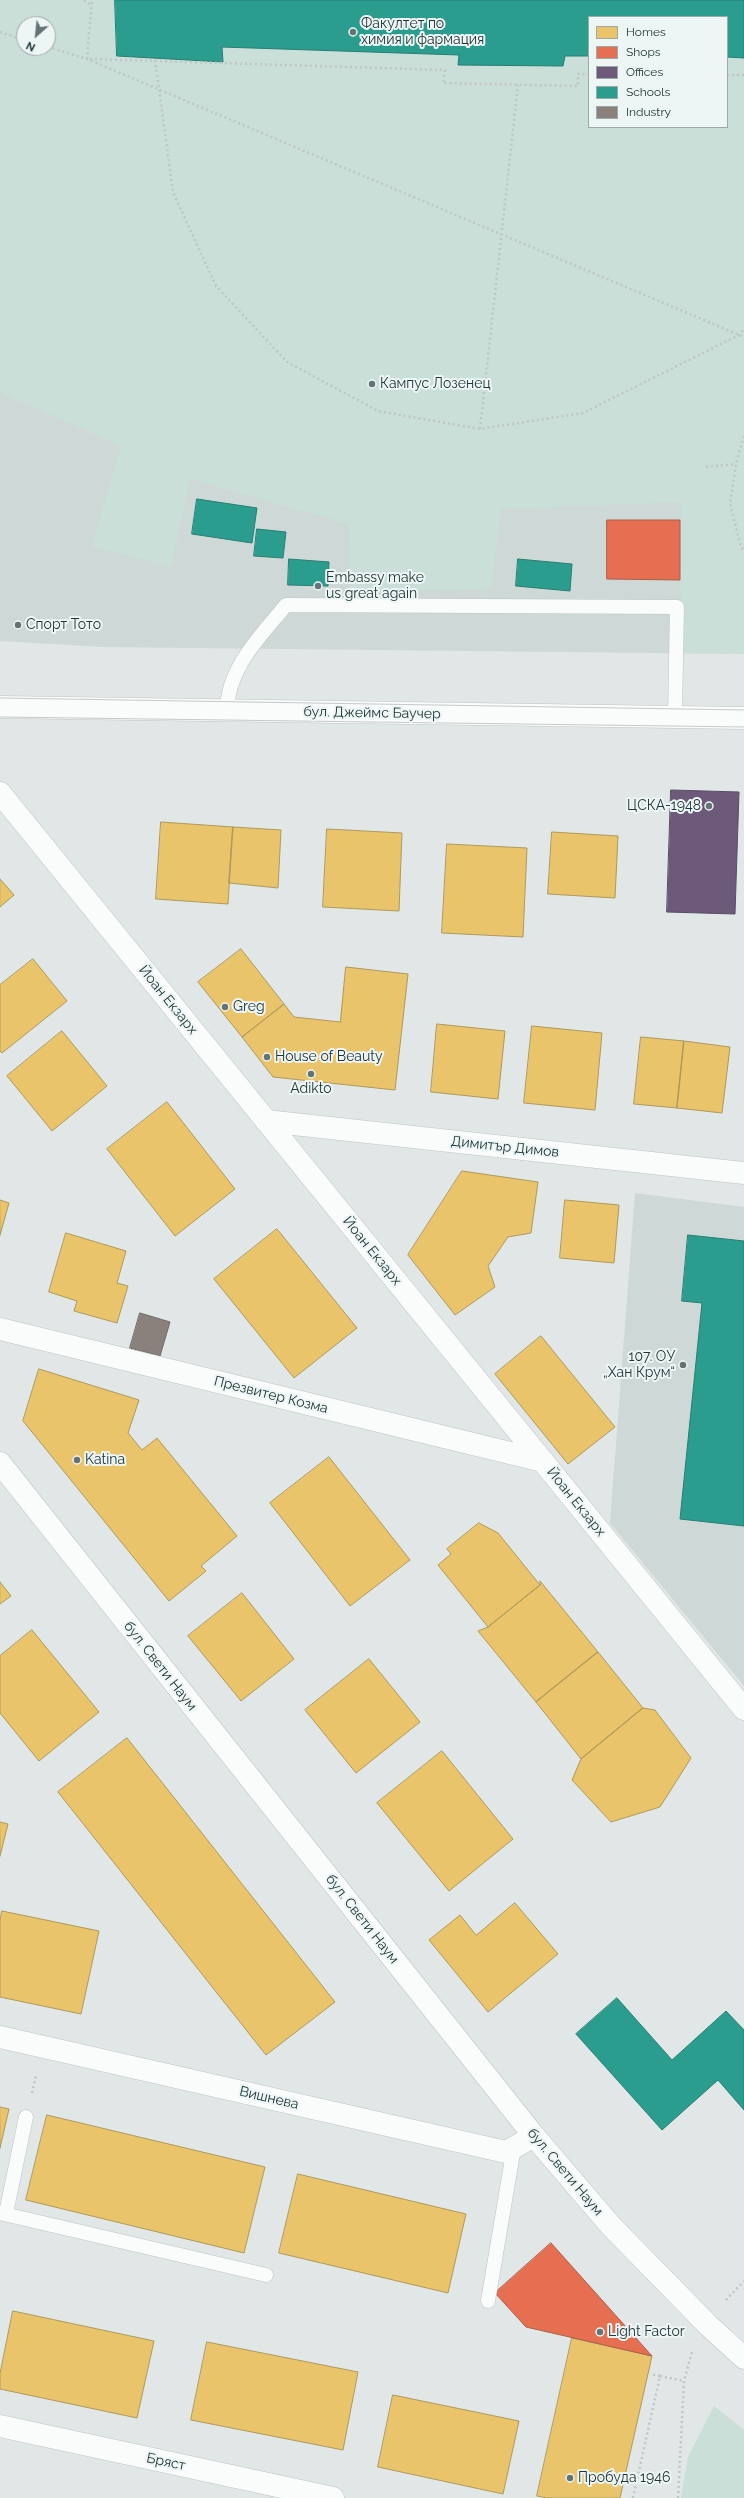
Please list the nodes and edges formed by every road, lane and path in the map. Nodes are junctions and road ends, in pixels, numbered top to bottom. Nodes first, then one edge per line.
1 (84, 0) edge
2 (92, 0) edge
3 (91, 5) junction
4 (0, 32) edge
5 (16, 37) edge
6 (56, 49) edge
7 (87, 59) junction
8 (155, 60) junction
9 (588, 74) edge
10 (728, 74) edge
11 (744, 75) edge
12 (518, 86) junction
13 (159, 89) junction
14 (744, 329) edge
15 (739, 335) junction
16 (744, 337) edge
17 (480, 429) junction
18 (744, 436) edge
19 (736, 464) junction
20 (706, 467) dead end
21 (744, 550) edge
22 (0, 707) edge
23 (227, 711) junction
24 (674, 717) junction
25 (744, 718) edge
26 (0, 793) edge
27 (266, 1121) junction
28 (744, 1173) edge
29 (0, 1329) edge
30 (543, 1461) junction
31 (0, 1463) edge
32 (744, 1709) edge
33 (0, 2037) edge
34 (42, 2047) junction
35 (26, 2117) joint
36 (534, 2136) junction
37 (514, 2147) junction
38 (3, 2213) edge
39 (266, 2275) dead end
40 (744, 2281) edge
41 (488, 2301) dead end
42 (723, 2303) dead end
43 (689, 2358) dead end
44 (744, 2358) edge
45 (650, 2374) dead end
46 (660, 2376) junction
47 (684, 2381) junction
48 (0, 2426) edge
49 (333, 2498) edge
50 (633, 2498) edge
51 (678, 2498) edge

1 - 3 path
2 - 3 path
3 - 7 path
4 - 5 path
6 - 7 path
7 - 8 path
7 - 13 path
8 - 12 path
8 - 13 path
9 - 12 path
10 - 11 path
12 - 17 path
13 - 15 path
13 - 17 path
14 - 15 path
15 - 16 path
15 - 17 path
18 - 19 path
19 - 20 path
19 - 21 path
22 - 23 street, бул. Джеймс Баучер
23 - 24 street, бул. Джеймс Баучер
23 - 24 lane
24 - 25 street, бул. Джеймс Баучер
26 - 27 street, Йоан Екзарх
27 - 28 street, Димитър Димов
27 - 30 street, Йоан Екзарх
29 - 30 street, Презвитер Козма
30 - 32 street, Йоан Екзарх
31 - 36 street, бул. Свети Наум
33 - 34 street, Вишнева
34 - 35 path
34 - 37 street, Вишнева
35 - 38 lane
36 - 37 street, Вишнева
36 - 44 street, бул. Свети Наум
37 - 41 lane
38 - 39 lane
40 - 42 path
43 - 47 path
45 - 46 path
46 - 47 path
46 - 50 path
47 - 51 path
48 - 49 street, Бряст

